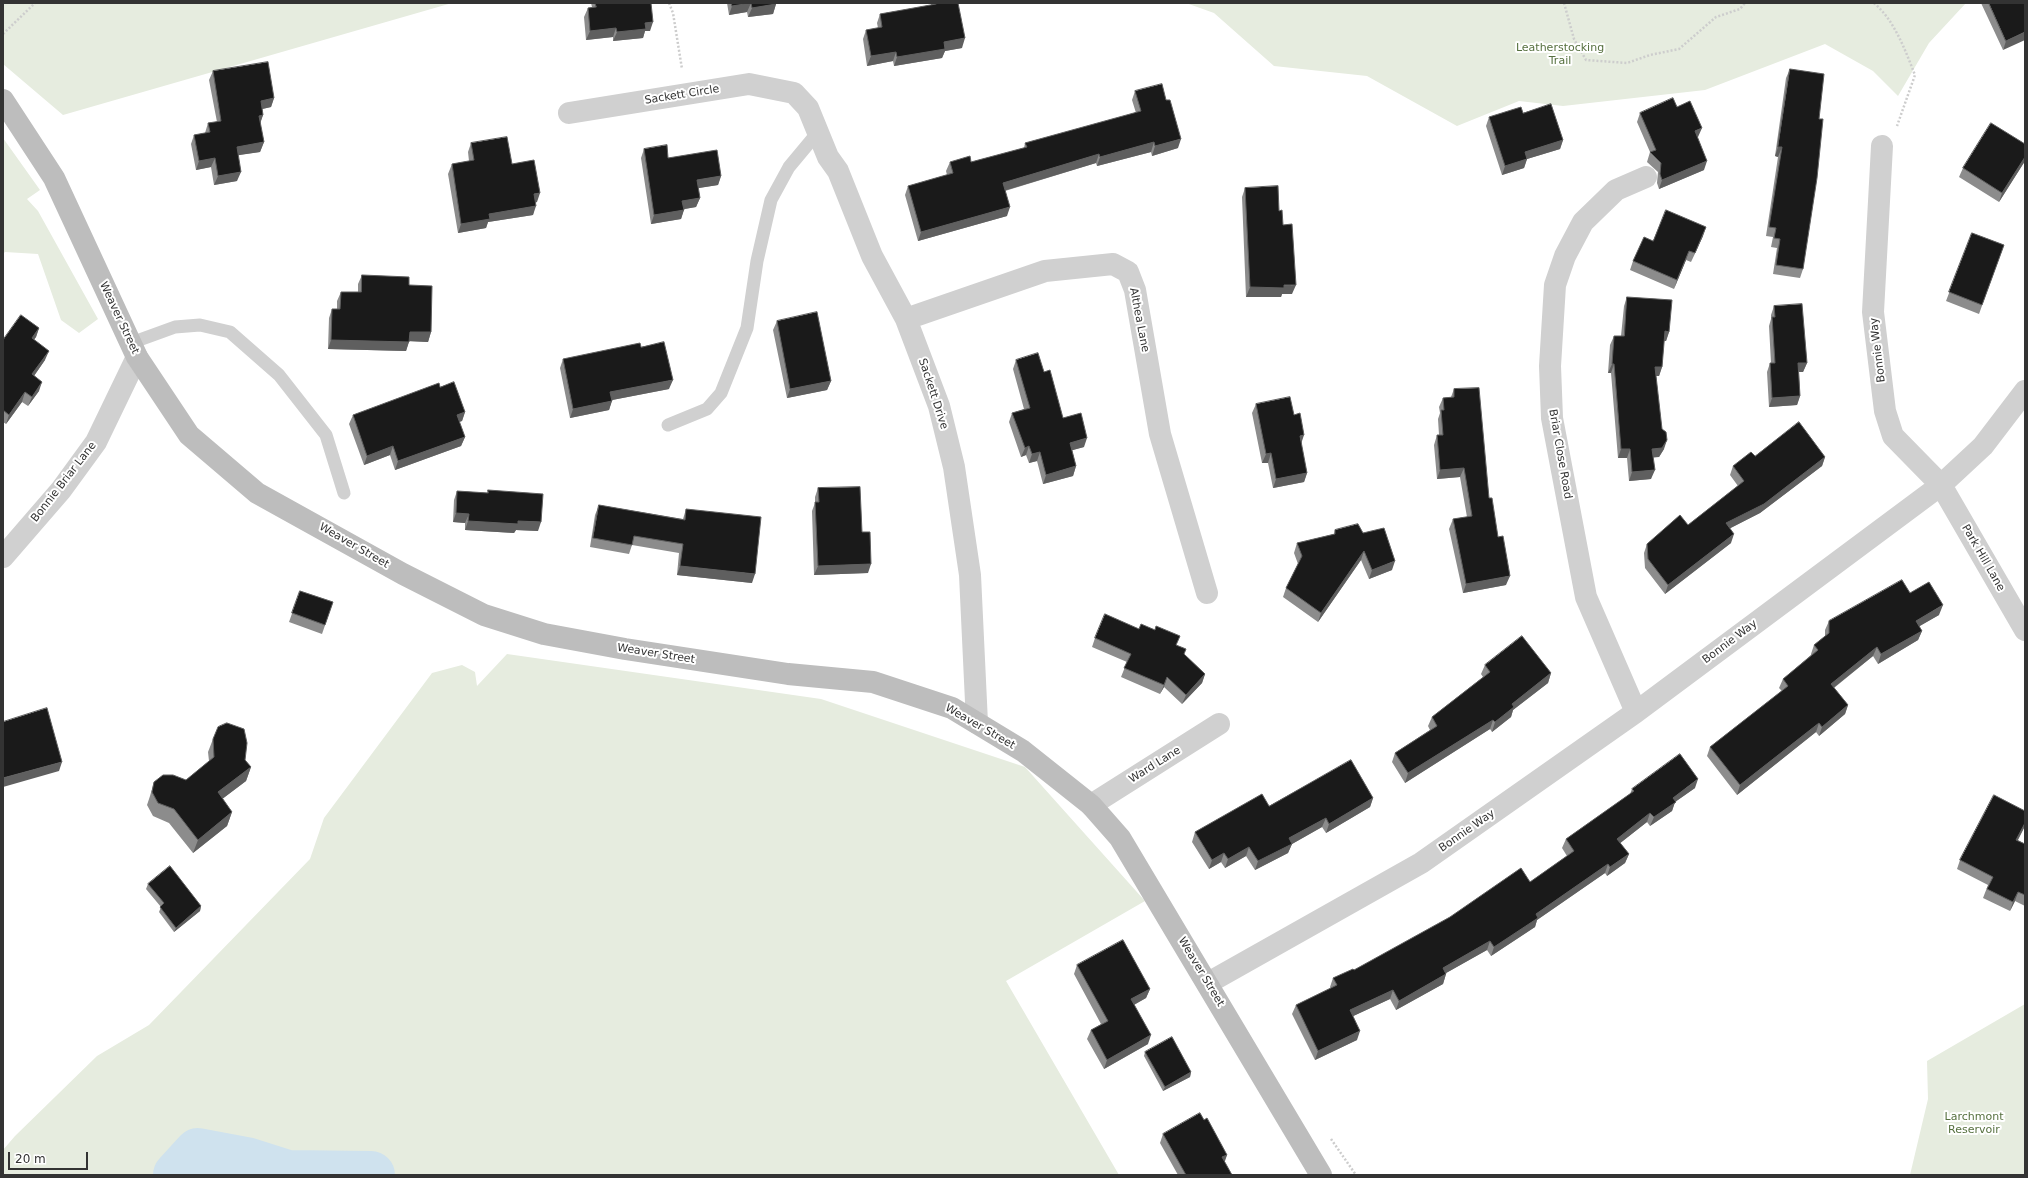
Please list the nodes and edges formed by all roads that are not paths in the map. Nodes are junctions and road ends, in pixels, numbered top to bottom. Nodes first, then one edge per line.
1 (794, 93) joint
2 (3, 100) edge
3 (569, 113) dead end
4 (819, 132) junction
5 (1889, 138) road end
6 (1646, 177) dead end
7 (906, 319) junction
8 (134, 350) junction
9 (2025, 391) edge
10 (668, 425) dead end
11 (1941, 486) junction
12 (344, 493) dead end
13 (3, 557) edge
14 (1207, 593) dead end
15 (2025, 630) edge
16 (1636, 712) junction
17 (977, 723) junction
18 (1220, 724) dead end
19 (1091, 805) junction
20 (1208, 983) junction
21 (1321, 1175) edge

1 - 3 street, Sackett Circle
1 - 4 street, Sackett Drive
2 - 8 main road, Weaver Street
4 - 7 street, Sackett Drive
4 - 10 lane
5 - 11 street, Bonnie Way
6 - 16 street, Briar Close Road
7 - 14 street, Althea Lane
7 - 17 street, Sackett Drive
8 - 12 lane
8 - 13 street, Bonnie Briar Lane
8 - 17 main road, Weaver Street
9 - 11 street
11 - 15 street, Park Hill Lane
11 - 16 street, Bonnie Way
16 - 20 street, Bonnie Way
17 - 19 main road, Weaver Street
18 - 19 street, Ward Lane
19 - 20 main road, Weaver Street
20 - 21 main road, Weaver Street

